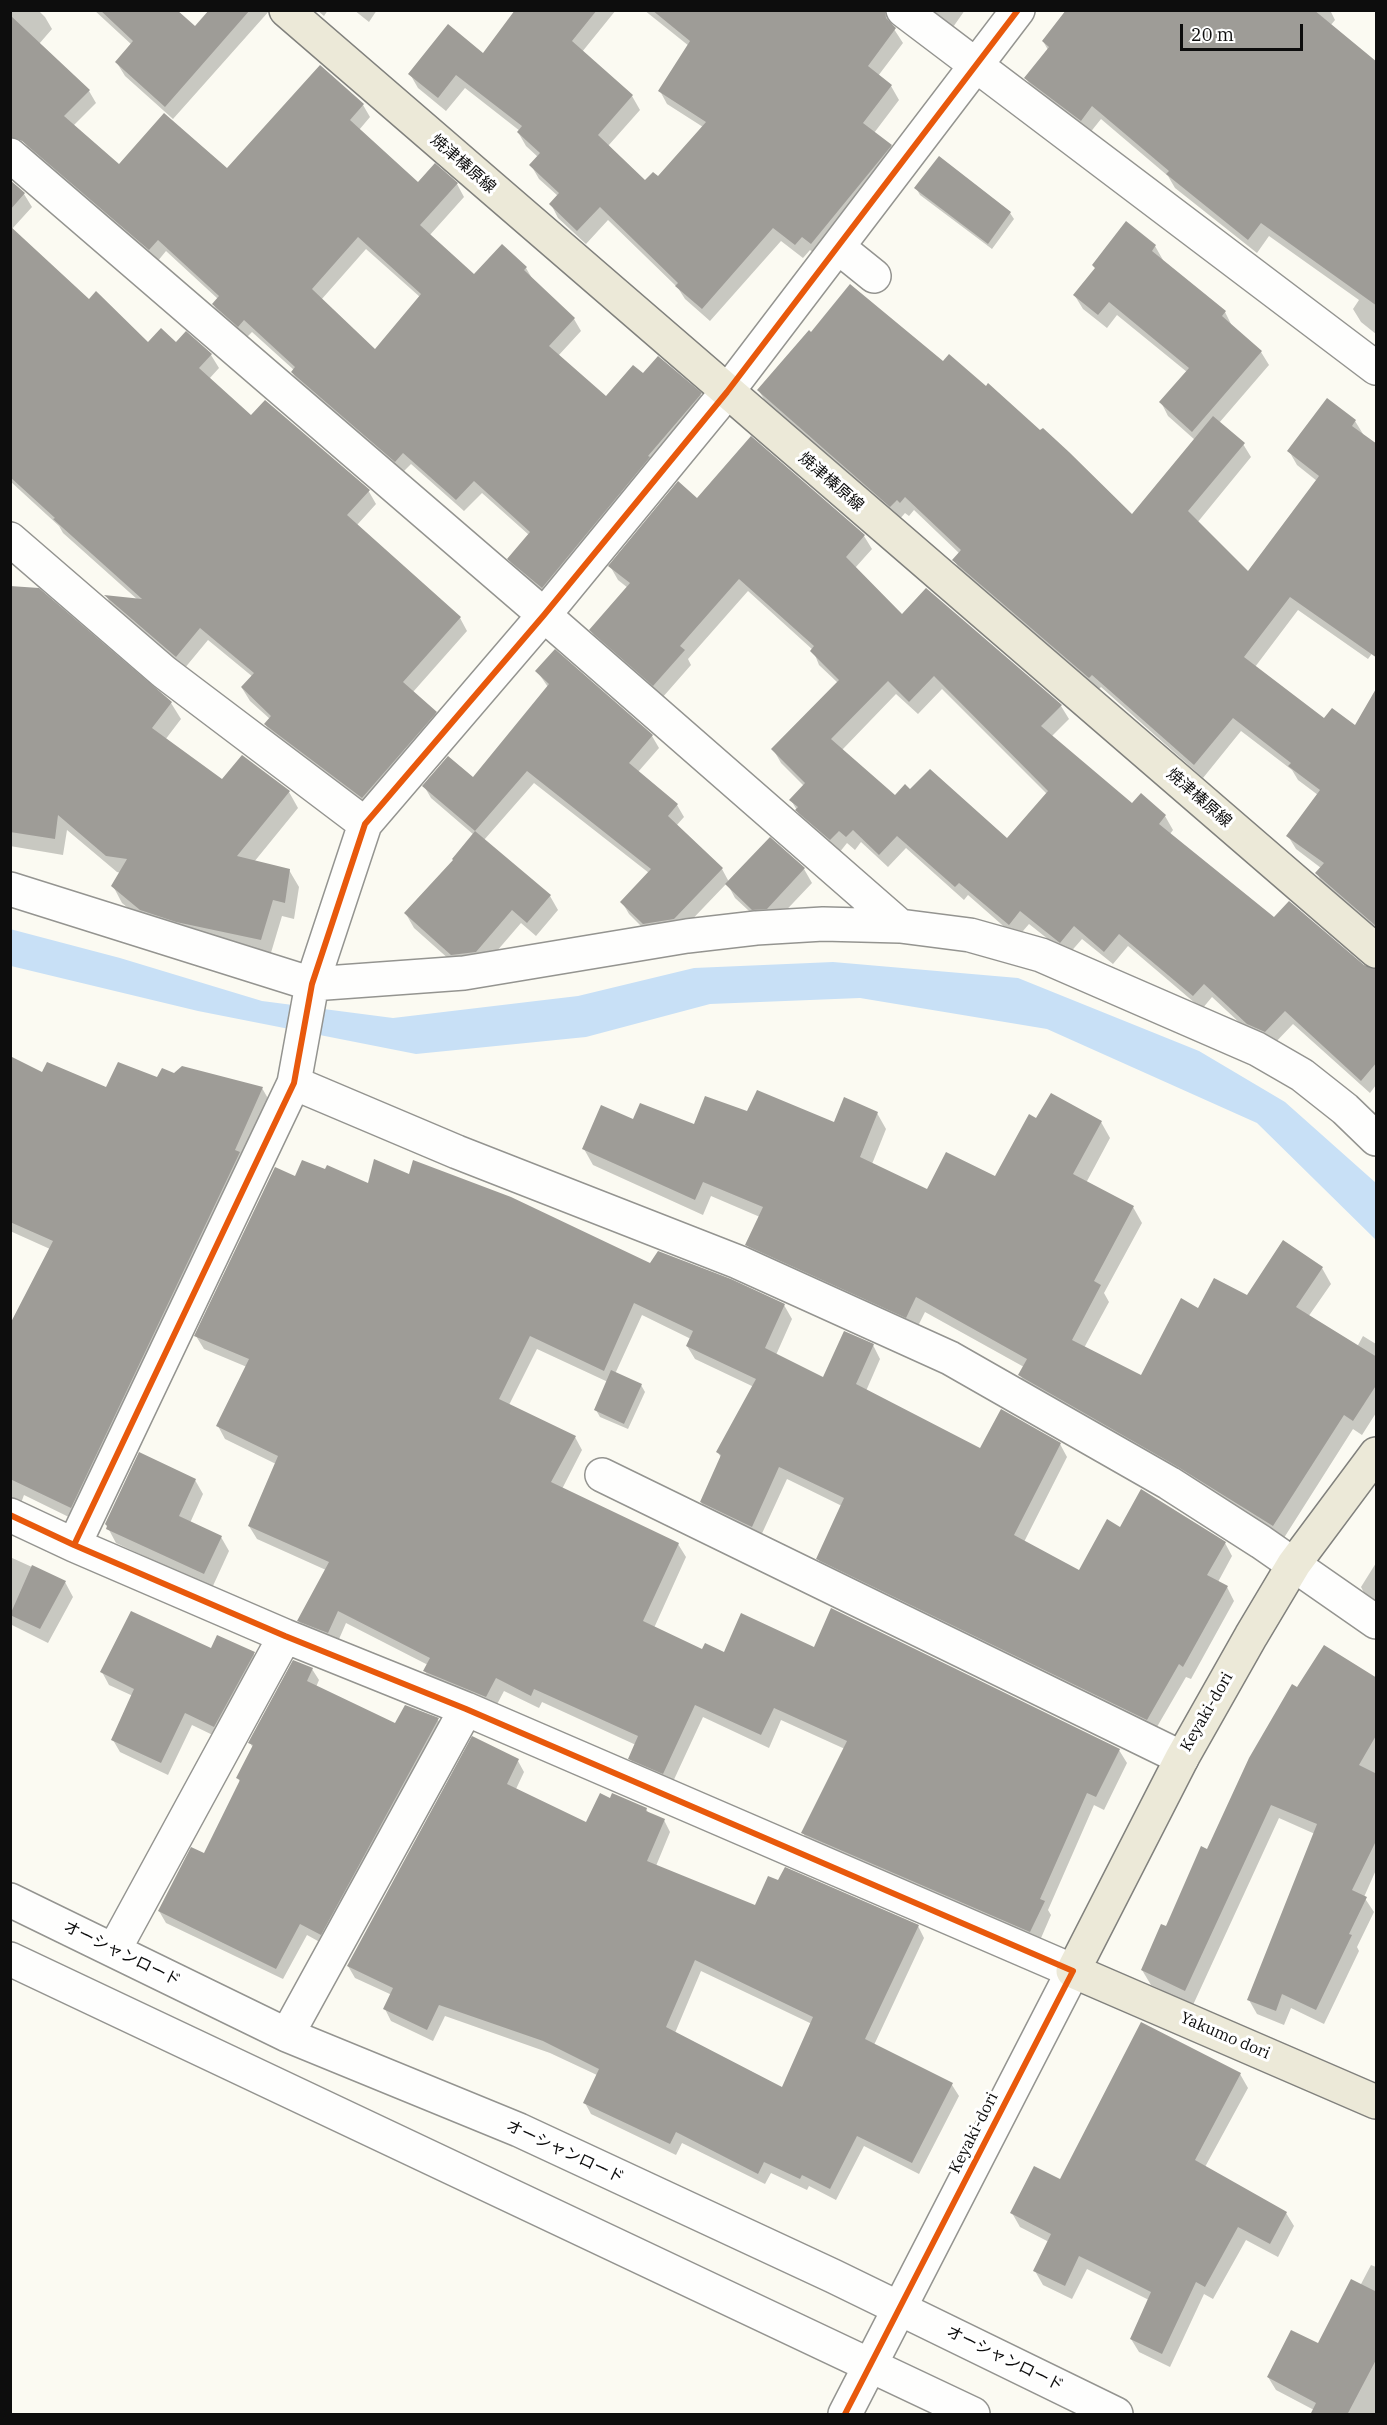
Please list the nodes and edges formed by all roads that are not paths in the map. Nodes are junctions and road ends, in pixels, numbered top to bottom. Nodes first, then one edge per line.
1 (286, 10) edge
2 (903, 10) edge
3 (1018, 10) edge
4 (976, 66) junction
5 (10, 155) edge
6 (838, 247) junction
7 (874, 276) dead end
8 (1377, 368) edge
9 (727, 392) junction
10 (10, 539) edge
11 (544, 615) junction
12 (365, 825) junction
13 (10, 889) edge
14 (900, 926) junction
15 (1377, 951) edge
16 (312, 984) junction
17 (294, 1083) junction
18 (1377, 1139) edge
19 (1377, 1454) edge
20 (602, 1475) dead end
21 (10, 1515) edge
22 (74, 1545) junction
23 (1294, 1564) junction
24 (1377, 1622) edge
25 (285, 1636) junction
26 (465, 1709) junction
27 (1182, 1758) junction
28 (10, 1900) edge
29 (114, 1950) junction
30 (10, 1959) edge
31 (1073, 1971) junction
32 (287, 2035) junction
33 (1377, 2102) edge
34 (900, 2307) junction
35 (870, 2366) junction
36 (845, 2415) edge
37 (973, 2415) edge
38 (1116, 2415) edge

1 - 9 main road, 焼津榛原線
2 - 4 street
3 - 4 street
4 - 6 street
4 - 8 street
5 - 11 street
6 - 7 street
6 - 9 street
9 - 11 street
9 - 15 main road, 焼津榛原線
10 - 12 street
11 - 12 street
11 - 14 street
12 - 16 street
13 - 16 street
14 - 16 street
14 - 18 street
16 - 17 street
17 - 22 street
17 - 23 street
19 - 23 main road, Keyaki-dori
20 - 27 street
21 - 22 street
22 - 25 street
23 - 24 street
23 - 27 main road, Keyaki-dori
25 - 26 street
25 - 29 street
26 - 31 street
26 - 32 street
27 - 31 main road, Keyaki-dori
28 - 29 street, オーシャンロード
29 - 32 street, オーシャンロード
30 - 35 street
31 - 33 main road, Yakumo dori
31 - 34 street, Keyaki-dori
32 - 34 street, オーシャンロード
34 - 35 street, Keyaki-dori
34 - 38 street, オーシャンロード
35 - 36 street, Keyaki-dori
35 - 37 street

